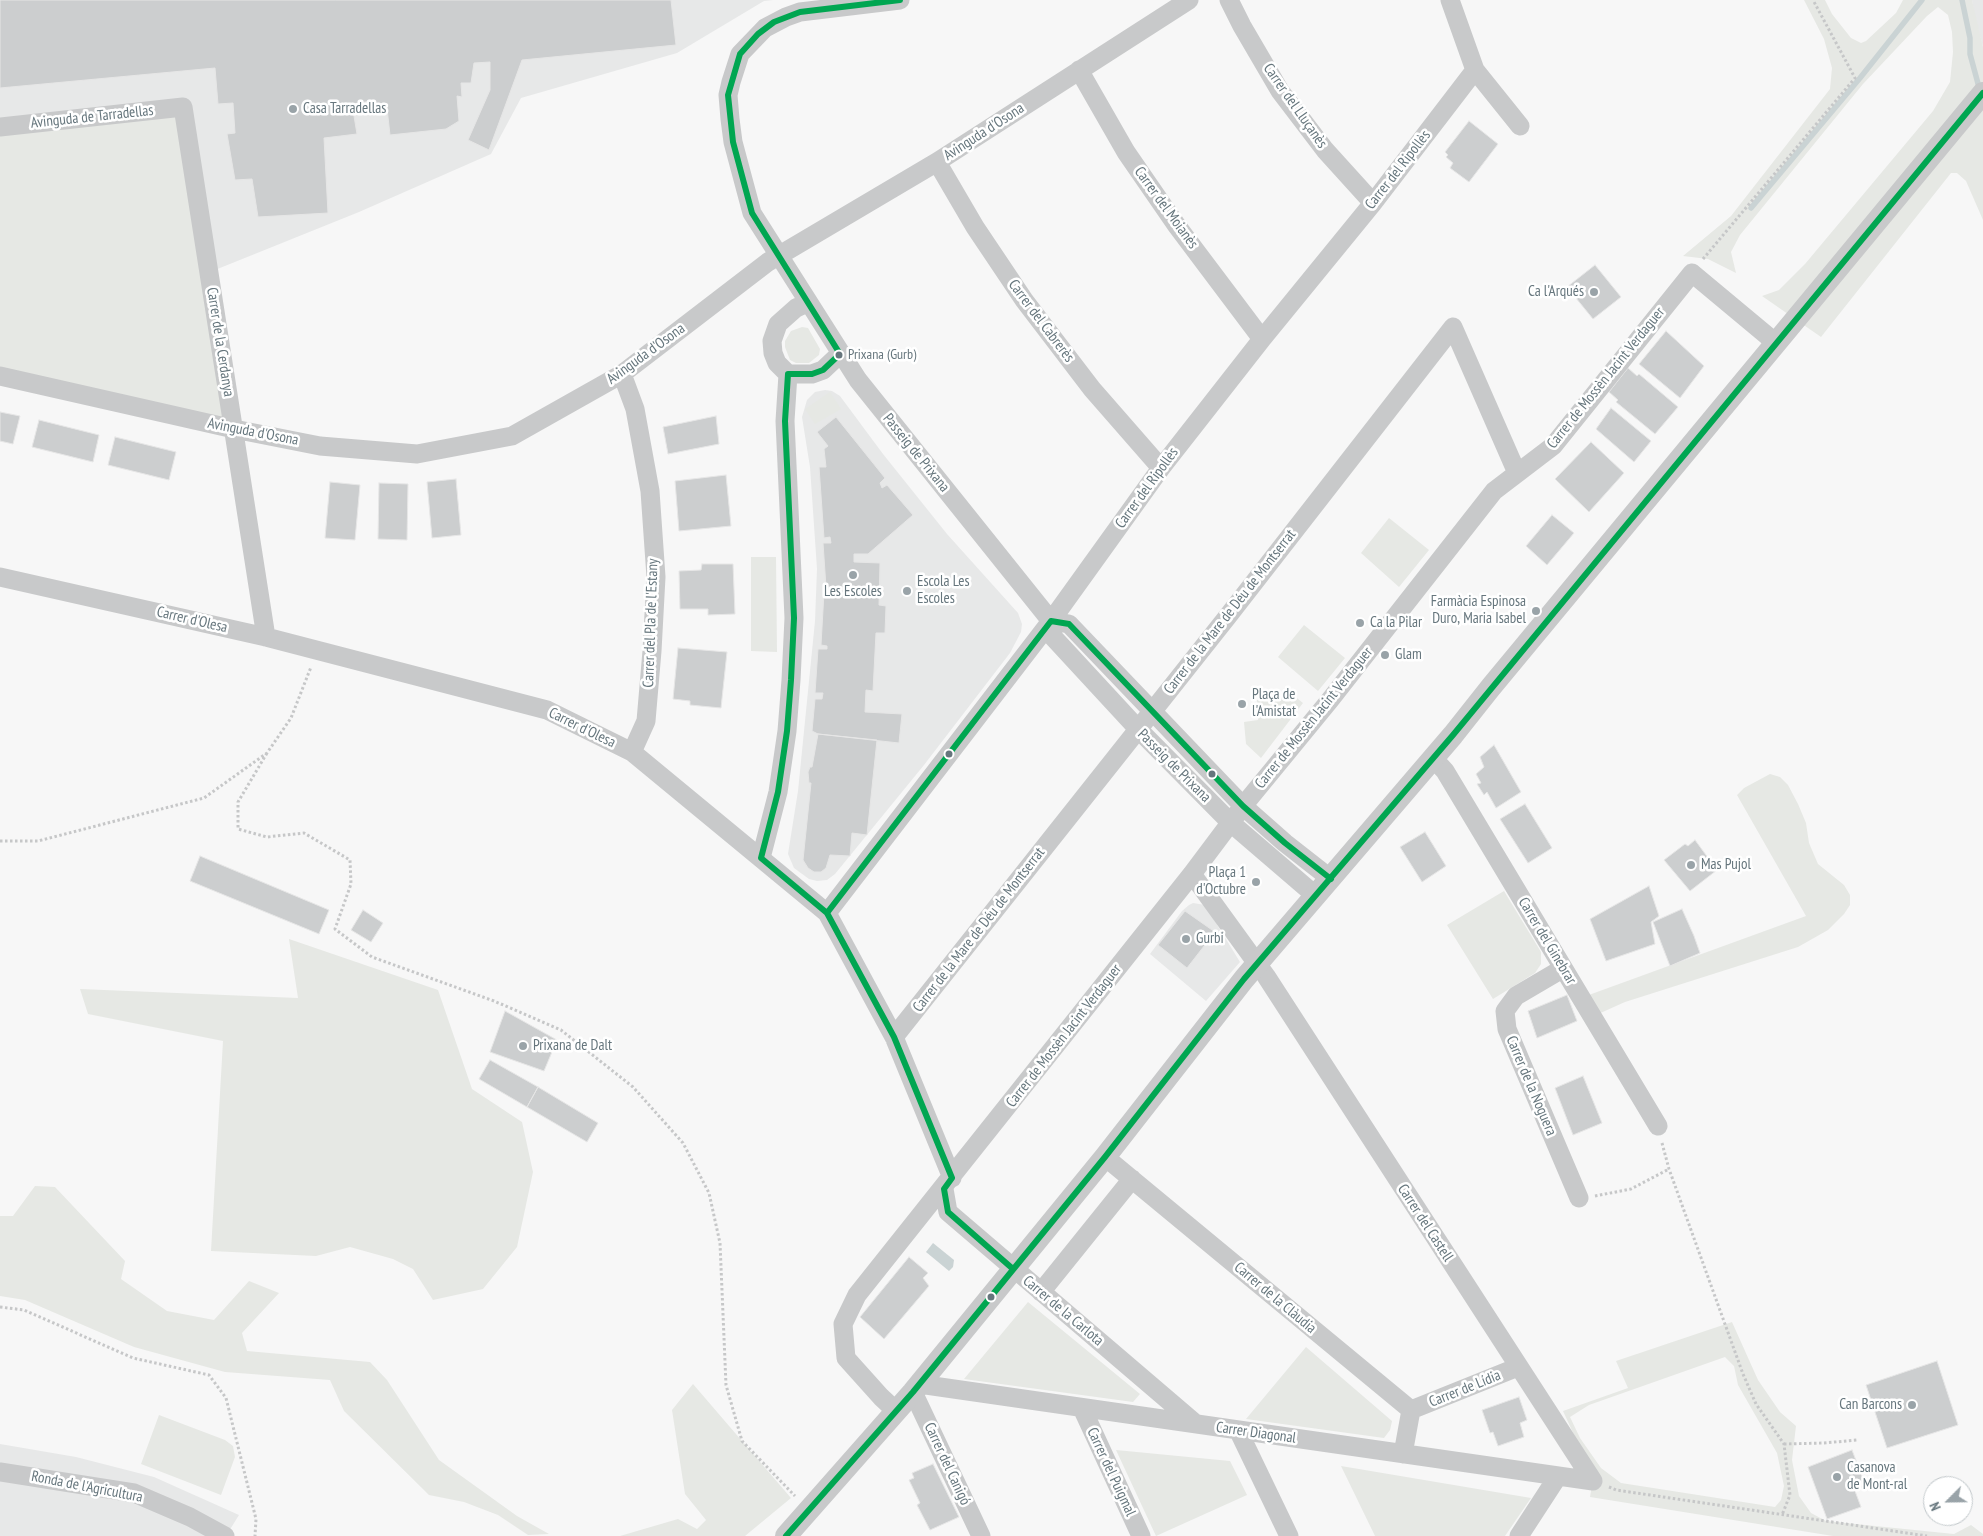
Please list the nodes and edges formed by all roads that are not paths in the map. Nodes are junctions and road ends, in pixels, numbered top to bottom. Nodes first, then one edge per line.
1 (900, 0) edge
2 (1189, 0) edge
3 (1229, 0) edge
4 (1450, 0) edge
5 (1079, 70) junction
6 (1475, 70) junction
7 (1983, 93) edge
8 (183, 107) joint
9 (1520, 126) dead end
10 (0, 127) edge
11 (938, 162) junction
12 (1373, 204) junction
13 (779, 256) junction
14 (807, 303) junction
15 (1262, 339) junction
16 (1776, 343) junction
17 (840, 354) junction
18 (622, 374) junction
19 (788, 374) junction
20 (0, 376) edge
21 (234, 429) junction
22 (1162, 468) junction
23 (1517, 473) junction
24 (0, 577) edge
25 (1050, 621) junction
26 (266, 637) junction
27 (1151, 711) junction
28 (1138, 730) junction
29 (632, 752) junction
30 (1433, 758) junction
31 (1243, 806) junction
32 (1230, 823) junction
33 (761, 858) junction
34 (1192, 874) junction
35 (1331, 879) junction
36 (1316, 896) junction
37 (827, 912) junction
38 (1258, 964) junction
39 (1562, 969) junction
40 (894, 1037) junction
41 (1658, 1126) road end
42 (1105, 1157) junction
43 (1132, 1179) junction
44 (948, 1183) junction
45 (1579, 1198) road end
46 (1013, 1269) junction
47 (1041, 1292) junction
48 (1518, 1367) junction
49 (916, 1388) junction
50 (1082, 1408) junction
51 (1411, 1410) junction
52 (896, 1411) junction
53 (1196, 1424) junction
54 (1238, 1430) junction
55 (1403, 1454) junction
56 (0, 1472) edge
57 (1558, 1476) junction
58 (1593, 1481) joint
59 (225, 1536) edge
60 (786, 1536) edge
61 (982, 1536) edge
62 (1141, 1536) edge
63 (1289, 1536) edge
64 (1518, 1536) edge

1 - 13 street
2 - 5 street, Avinguda d'Osona
3 - 12 street, Carrer del Lluçanès
4 - 6 street
5 - 11 street, Avinguda d'Osona
5 - 15 street, Carrer del Moianès
6 - 9 street
6 - 12 street, Carrer del Ripollès
7 - 16 street
8 - 10 street, Avinguda de Tarradellas
8 - 21 street, Carrer de la Cerdanya
11 - 13 street, Avinguda d'Osona
11 - 22 street, Carrer del Cabrerès
12 - 15 street, Carrer del Ripollès
13 - 14 street
13 - 18 street, Avinguda d'Osona
14 - 17 street
14 - 19 street
15 - 22 street, Carrer del Ripollès
16 - 23 street, Carrer de Mossèn Jacint Verdaguer
16 - 30 street
17 - 19 street
17 - 25 street, Passeig de Prixana
18 - 21 street, Avinguda d'Osona
18 - 29 street, Carrer del Pla de l'Estany
19 - 33 street
20 - 21 street, Avinguda d'Osona
21 - 26 street, Carrer de la Cerdanya
22 - 25 street, Carrer del Ripollès
23 - 27 street, Carrer de la Mare de Déu de Montserrat
23 - 31 street, Carrer de Mossèn Jacint Verdaguer
24 - 26 street, Carrer d'Olesa
25 - 27 street, Passeig de Prixana
25 - 28 street, Passeig de Prixana
25 - 37 street, Carrer del Ripollès
26 - 29 street, Carrer d'Olesa
27 - 28 street, Carrer de la Mare de Déu de Montserrat
27 - 31 street, Passeig de Prixana
28 - 32 street, Passeig de Prixana
28 - 40 street, Carrer de la Mare de Déu de Montserrat
29 - 33 street, Carrer d'Olesa
30 - 35 street
30 - 39 street, Carrer del Ginebrar
31 - 32 street, Carrer de Mossèn Jacint Verdaguer
31 - 35 street, Passeig de Prixana
32 - 34 street, Carrer de Mossèn Jacint Verdaguer
32 - 36 street, Passeig de Prixana
33 - 37 street, Carrer d'Olesa
34 - 38 street
34 - 44 street, Carrer de Mossèn Jacint Verdaguer
35 - 36 street
36 - 38 street
37 - 40 street, Carrer d'Olesa
38 - 42 street
38 - 48 street, Carrer del Castell
39 - 41 street, Carrer del Ginebrar
39 - 45 street, Carrer de la Noguera
40 - 44 street, Carrer d'Olesa
42 - 43 street, Carrer de la Clàudia
42 - 46 street
43 - 47 street
43 - 51 street, Carrer de la Clàudia
44 - 46 street, Carrer de la Carlota
44 - 52 street, Carrer de Mossèn Jacint Verdaguer
46 - 47 street, Carrer de la Carlota
46 - 49 street
47 - 53 street, Carrer de la Carlota
48 - 51 street, Carrer de Lídia
48 - 58 street, Carrer del Castell
49 - 50 street, Carrer Diagonal
49 - 52 street
49 - 61 street, Carrer del Canigó
50 - 53 street, Carrer Diagonal
50 - 62 street, Carrer del Puigmal
51 - 55 street
52 - 60 street
53 - 54 street, Carrer Diagonal
54 - 55 street, Carrer Diagonal
54 - 63 street
55 - 57 street, Carrer Diagonal
56 - 59 street, Ronda de l'Agricultura
57 - 58 street, Carrer Diagonal
57 - 64 street

